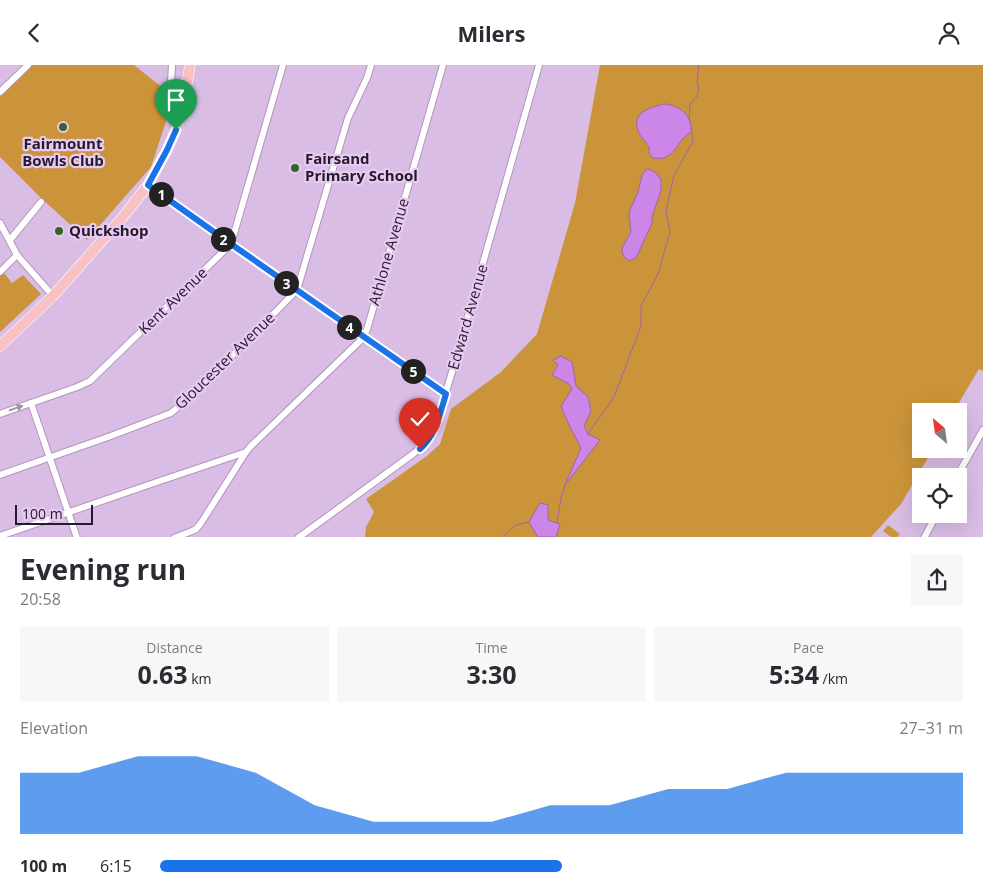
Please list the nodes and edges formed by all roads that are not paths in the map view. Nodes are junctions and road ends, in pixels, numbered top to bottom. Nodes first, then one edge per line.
1 (28, 65) edge
2 (172, 65) edge
3 (190, 65) edge
4 (283, 65) edge
5 (371, 65) edge
6 (443, 65) edge
7 (532, 65) edge
8 (539, 66) edge
9 (171, 82) dead end
10 (0, 92) edge
11 (148, 185) junction
12 (41, 202) dead end
13 (0, 223) edge
14 (10, 240) junction
15 (231, 244) junction
16 (17, 255) junction
17 (0, 272) edge
18 (297, 290) junction
19 (53, 294) junction
20 (364, 337) junction
21 (0, 341) edge
22 (0, 346) edge
23 (446, 394) junction
24 (31, 403) junction
25 (0, 413) edge
26 (983, 430) edge
27 (246, 452) junction
28 (50, 458) junction
29 (962, 468) edge
30 (0, 475) edge
31 (69, 513) junction
32 (932, 523) edge
33 (0, 536) edge
34 (77, 537) edge
35 (174, 537) edge
36 (298, 537) edge
37 (924, 537) edge

1 - 10 street
2 - 9 street
3 - 11 main road
4 - 15 street, Kent Avenue
5 - 18 street, Gloucester Avenue
6 - 20 street, Athlone Avenue
7 - 8 street
8 - 23 street, Edward Avenue
11 - 15 street
11 - 19 main road
12 - 14 street
13 - 14 street
14 - 16 street
15 - 18 street
15 - 24 street, Kent Avenue
16 - 17 street
16 - 19 street
18 - 20 street
18 - 28 street, Gloucester Avenue
19 - 21 main road
19 - 22 main road
20 - 23 street
20 - 27 street, Athlone Avenue
23 - 36 street, Edward Avenue
25 -> 24 street, Kent Avenue
24 - 28 street
26 - 29 street
27 - 31 street
27 - 35 street, Athlone Avenue
28 - 30 street, Gloucester Avenue
28 - 31 street
31 - 33 street
31 - 34 street
32 - 37 street

